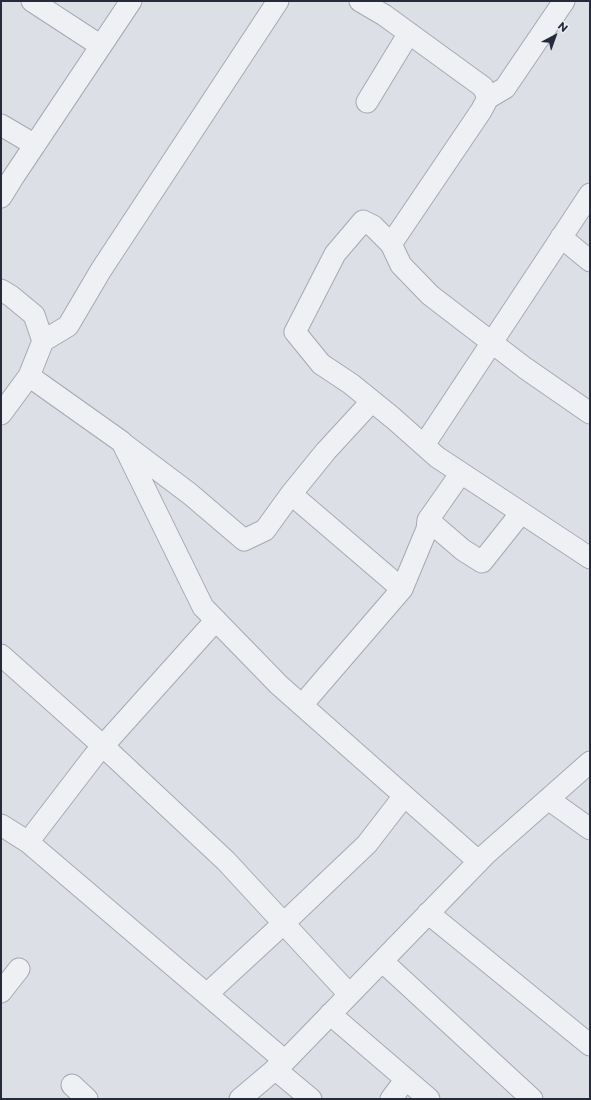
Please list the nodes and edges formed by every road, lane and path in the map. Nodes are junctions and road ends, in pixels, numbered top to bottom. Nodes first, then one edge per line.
1 (32, 1) edge
2 (131, 1) edge
3 (278, 1) edge
4 (360, 1) edge
5 (564, 1) edge
6 (409, 34) junction
7 (101, 46) junction
8 (488, 98) junction
9 (367, 102) dead end
10 (1, 125) edge
11 (35, 145) junction
12 (590, 194) edge
13 (1, 197) edge
14 (561, 237) junction
15 (391, 244) junction
16 (590, 261) edge
17 (1, 290) edge
18 (43, 341) junction
19 (492, 343) junction
20 (30, 376) junction
21 (372, 401) junction
22 (590, 413) edge
23 (1, 414) edge
24 (122, 442) junction
25 (424, 445) junction
26 (461, 473) junction
27 (291, 494) junction
28 (521, 513) junction
29 (428, 520) junction
30 (590, 558) edge
31 (402, 589) junction
32 (216, 620) junction
33 (1, 655) edge
34 (302, 705) junction
35 (103, 746) junction
36 (590, 762) edge
37 (404, 796) junction
38 (548, 799) junction
39 (1, 825) edge
40 (590, 829) edge
41 (28, 842) junction
42 (478, 861) junction
43 (428, 913) junction
44 (284, 924) junction
45 (382, 961) junction
46 (20, 969) dead end
47 (1, 992) edge
48 (207, 994) junction
49 (349, 994) junction
50 (330, 1014) junction
51 (590, 1045) edge
52 (280, 1065) junction
53 (406, 1080) junction
54 (72, 1085) dead end
55 (87, 1099) edge
56 (240, 1099) edge
57 (311, 1099) edge
58 (391, 1099) edge
59 (429, 1099) edge
60 (532, 1099) edge

1 - 7 street
2 - 7 street
3 - 18 street
4 - 6 street
5 - 8 street
6 - 8 street
6 - 9 street
7 - 11 street
8 - 15 street
10 - 11 street
11 - 13 street
12 - 14 street
14 - 16 street
14 - 19 street
15 - 19 street
15 - 21 street
17 - 18 street
18 - 20 street
19 - 22 street
19 - 25 street
20 - 23 street
20 - 24 street
21 - 25 street
21 - 27 street
24 - 27 street
24 - 32 street
25 - 26 street
26 - 28 street
26 - 29 street
27 - 31 street
28 - 29 street
28 - 30 street
29 - 31 street
31 - 34 street
32 - 34 street
32 - 35 street
33 - 35 street
34 - 37 street
35 - 41 street
35 - 44 street
36 - 38 street
37 - 42 street
37 - 44 street
38 - 40 street
38 - 42 street
39 - 41 street
41 - 48 street
42 - 43 street
43 - 45 street
43 - 51 street
44 - 48 street
44 - 49 street
45 - 49 street
45 - 60 street
46 - 47 street
48 - 52 street
49 - 50 street
50 - 52 street
50 - 53 street
52 - 56 street
52 - 57 street
53 - 58 street
53 - 59 street
54 - 55 street

